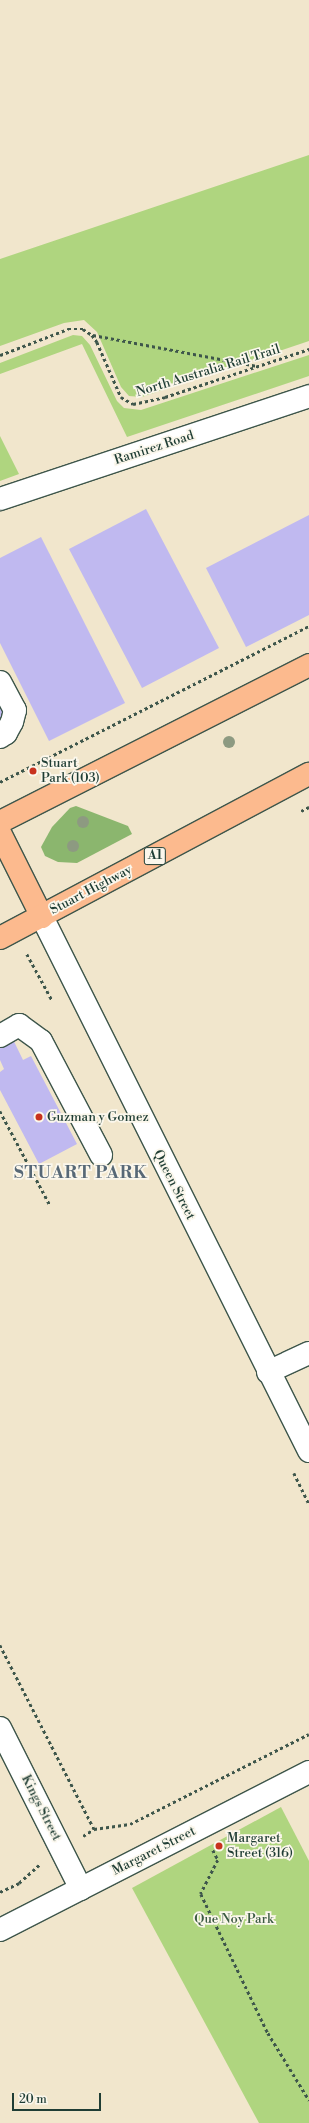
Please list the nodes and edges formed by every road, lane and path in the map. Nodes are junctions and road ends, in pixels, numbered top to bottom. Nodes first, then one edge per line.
1 (92, 335) junction
2 (309, 349) edge
3 (0, 355) edge
4 (258, 366) junction
5 (309, 396) edge
6 (0, 499) edge
7 (309, 626) edge
8 (309, 664) edge
9 (0, 682) edge
10 (0, 736) edge
11 (309, 774) edge
12 (0, 782) edge
13 (0, 822) edge
14 (0, 833) edge
15 (42, 917) junction
16 (0, 938) edge
17 (0, 1036) edge
18 (32, 1037) junction
19 (0, 1052) edge
20 (0, 1111) edge
21 (101, 1156) dead end
22 (50, 1205) dead end
23 (309, 1353) edge
24 (268, 1372) junction
25 (309, 1451) edge
26 (0, 1645) edge
27 (0, 1728) edge
28 (309, 1734) edge
29 (309, 1772) edge
30 (218, 1860) dead end
31 (82, 1889) junction
32 (0, 1930) edge
33 (309, 2100) edge

1 - 3 path
1 - 4 path
1 - 4 path, North Australia Rail Trail
2 - 4 path, North Australia Rail Trail
5 - 6 street, Ramirez Road
7 - 12 path
8 - 13 highway
9 - 10 street
11 - 15 highway, Stuart Highway / A1
14 - 15 highway
15 - 16 highway, Stuart Highway / A1
15 - 24 street, Queen Street
17 - 18 street
18 - 19 street
18 - 21 street
20 - 22 path
23 - 24 street
24 - 25 street, Queen Street
26 - 28 path
27 - 31 street, Kings Street
29 - 31 street, Margaret Street
30 - 33 path
31 - 32 street, Margaret Street

